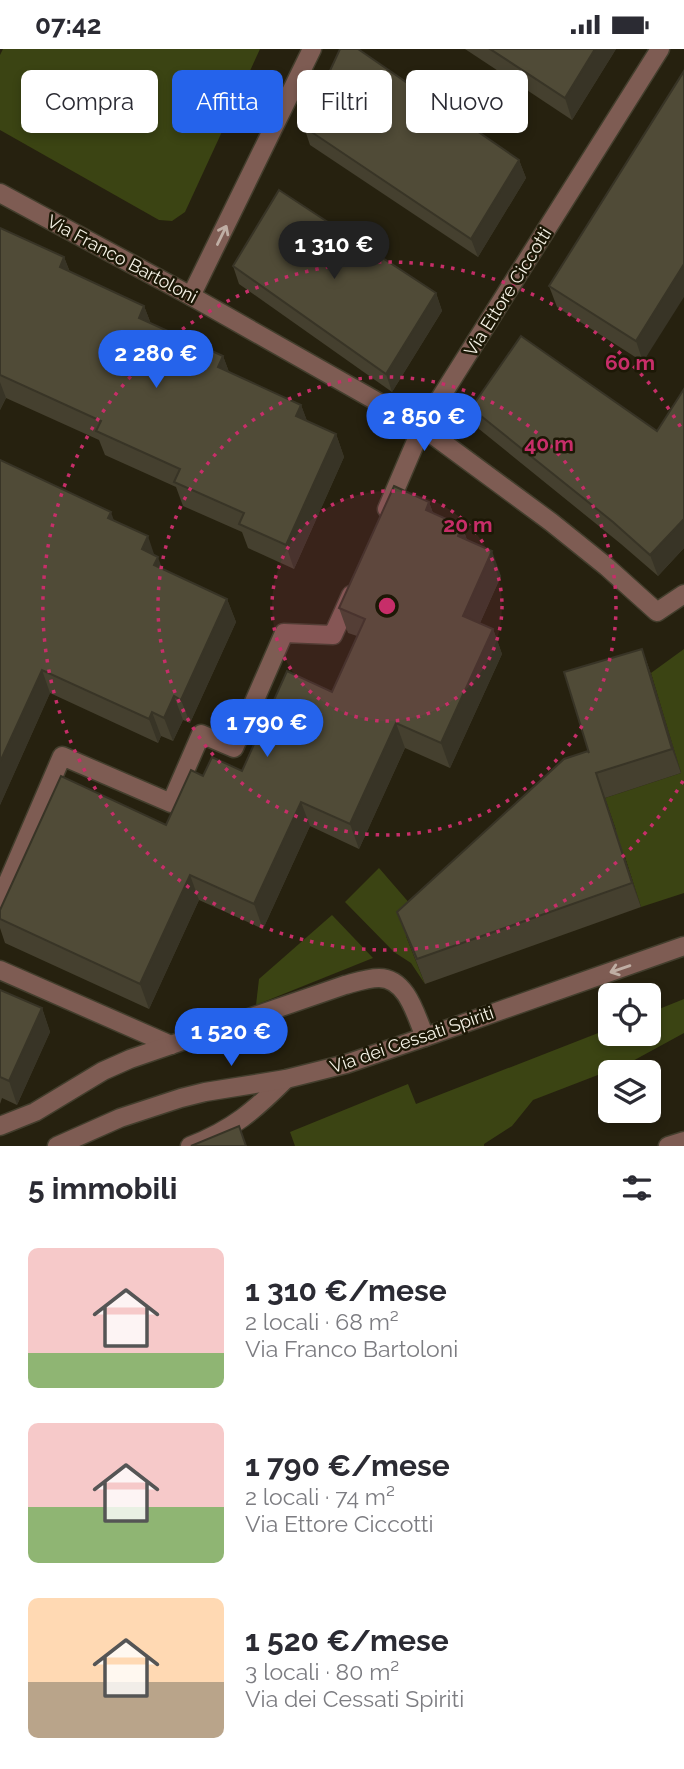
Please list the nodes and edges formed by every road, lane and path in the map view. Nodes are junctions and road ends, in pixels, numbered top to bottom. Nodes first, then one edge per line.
1 (312, 49) edge
2 (660, 49) edge
3 (0, 193) edge
4 (191, 296) junction
5 (422, 427) junction
6 (382, 523) edge
7 (356, 582) edge
8 (684, 594) edge
9 (0, 900) edge
10 (684, 946) edge
11 (0, 970) edge
12 (425, 1037) junction
13 (171, 1045) junction
14 (286, 1079) junction
15 (0, 1126) edge
16 (684, 1140) edge
17 (57, 1146) edge
18 (190, 1146) edge
19 (668, 1146) edge

4 -> 1 street
2 - 5 street, Via Ettore Ciccotti
3 - 4 street, Via Franco Bartoloni
4 - 5 street, Via Franco Bartoloni
5 - 6 street, Via Ettore Ciccotti
5 - 8 street, Via Franco Bartoloni
7 - 9 street
10 -> 12 street, Via dei Cessati Spiriti
11 - 13 street
12 - 13 street
12 - 14 street, Via dei Cessati Spiriti
13 - 15 street
14 - 17 street, Via dei Cessati Spiriti
14 - 18 street
16 - 19 street

